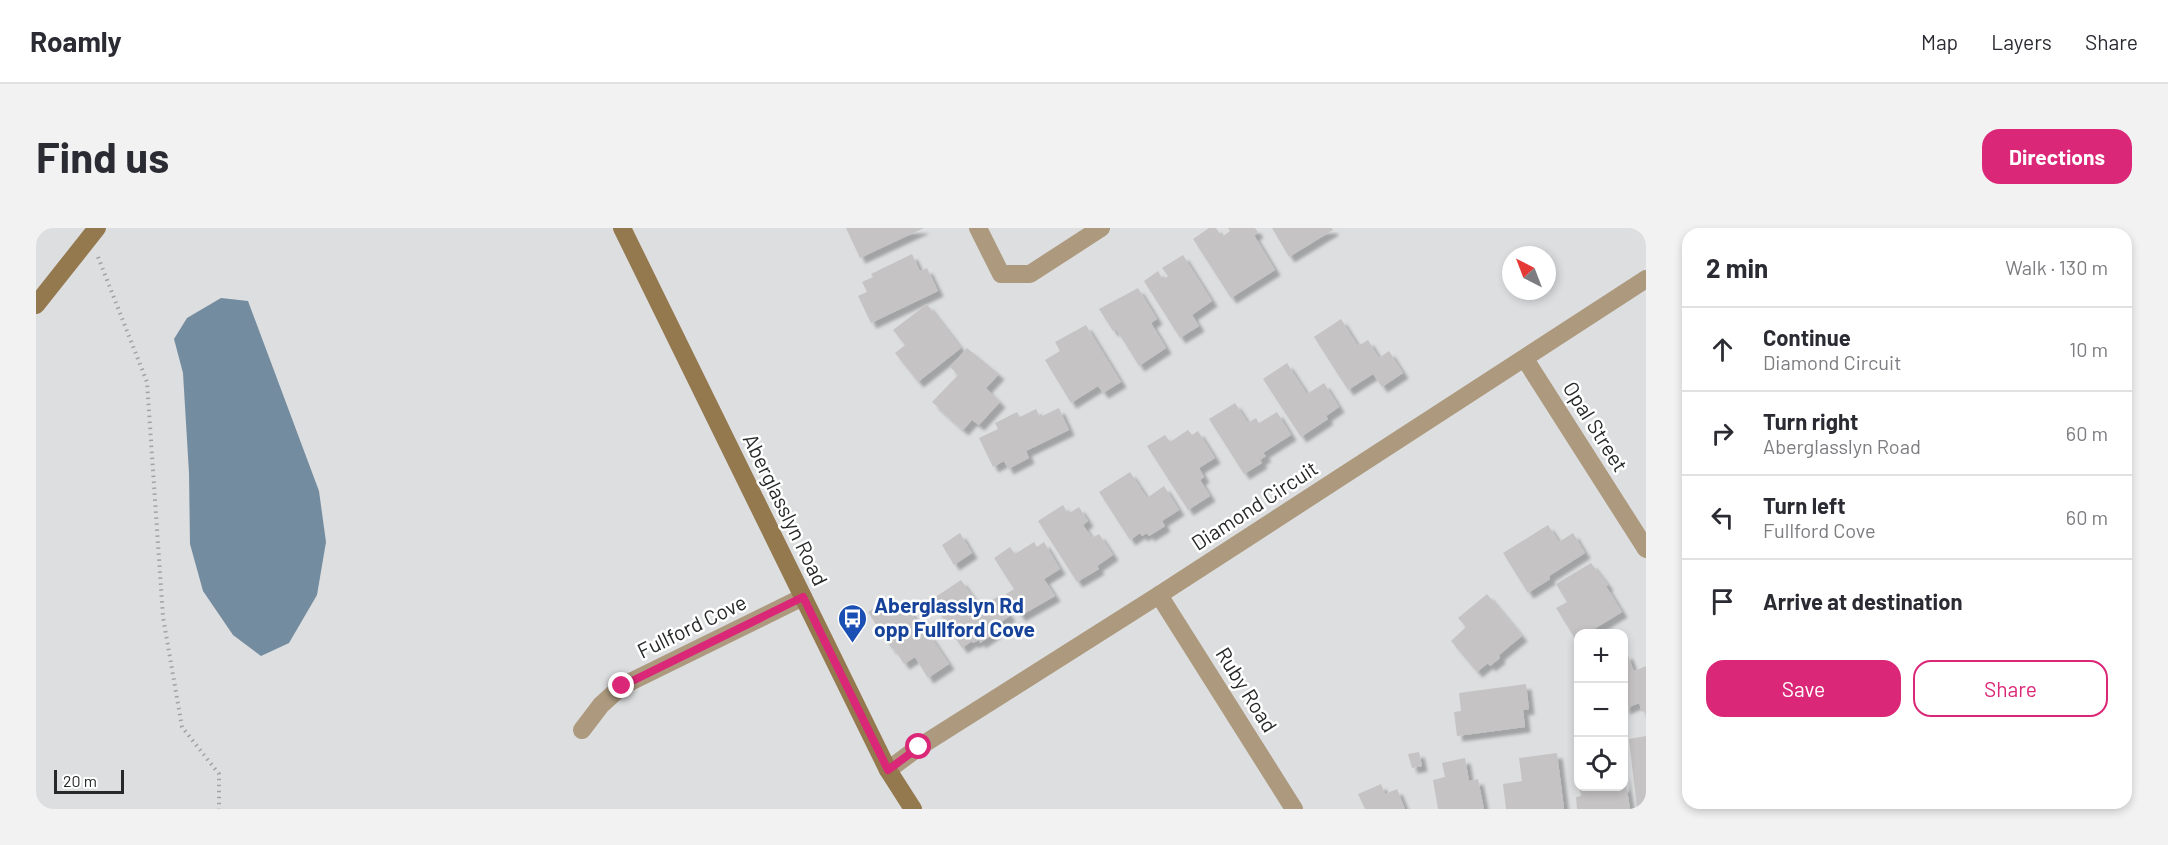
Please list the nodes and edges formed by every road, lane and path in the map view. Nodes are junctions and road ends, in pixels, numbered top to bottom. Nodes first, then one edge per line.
1 (622, 228) edge
2 (978, 228) edge
3 (1101, 228) edge
4 (93, 233) edge
5 (1646, 279) edge
6 (36, 306) edge
7 (1525, 358) junction
8 (1646, 549) edge
9 (1159, 595) junction
10 (803, 597) junction
11 (582, 730) dead end
12 (888, 770) junction
13 (219, 809) edge
14 (913, 809) edge
15 (1294, 809) edge

1 - 10 main road, Aberglasslyn Road
2 - 3 street
4 - 6 main road
4 - 13 path
5 - 7 street, Diamond Circuit
7 - 8 street, Opal Street
7 - 9 street, Diamond Circuit
9 - 12 street, Diamond Circuit
9 - 15 street, Ruby Road
10 - 11 street, Fullford Cove
10 - 12 main road, Aberglasslyn Road
12 - 14 main road, Aberglasslyn Road

